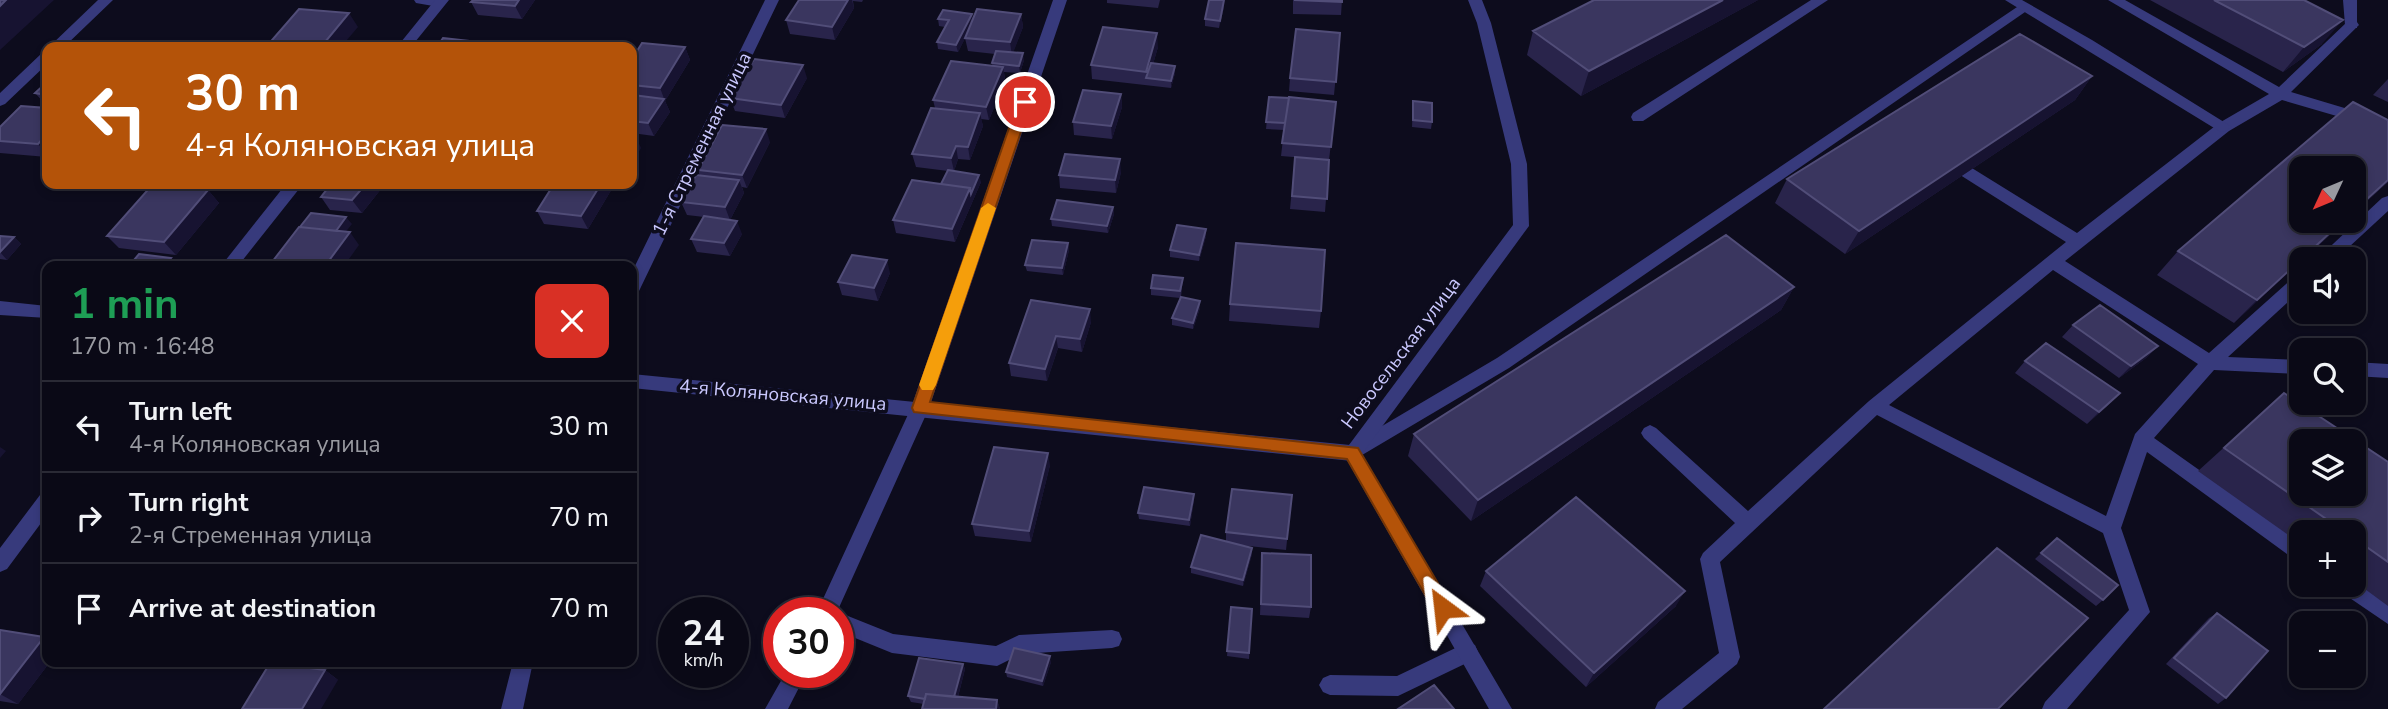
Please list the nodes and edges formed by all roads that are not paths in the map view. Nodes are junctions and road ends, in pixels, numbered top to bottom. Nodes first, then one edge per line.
1 (106, 0) edge
2 (421, 0) edge
3 (772, 0) edge
4 (1060, 0) edge
5 (1475, 0) edge
6 (1821, 0) edge
7 (2115, 0) edge
8 (2350, 0) edge
9 (441, 2) edge
10 (2018, 3) edge
11 (61, 42) edge
12 (408, 42) edge
13 (42, 61) edge
14 (2280, 93) junction
15 (0, 101) edge
16 (1638, 117) dead end
17 (2388, 126) edge
18 (2224, 127) junction
19 (1962, 169) edge
20 (291, 189) edge
21 (2388, 202) edge
22 (2078, 242) junction
23 (2338, 247) edge
24 (233, 261) edge
25 (2053, 262) junction
26 (637, 279) edge
27 (2289, 291) edge
28 (0, 308) edge
29 (42, 312) edge
30 (2210, 363) junction
31 (2289, 366) edge
32 (2366, 370) edge
33 (2388, 371) edge
34 (637, 381) edge
35 (1875, 405) junction
36 (920, 408) junction
37 (1650, 433) dead end
38 (2141, 439) junction
39 (1352, 453) junction
40 (42, 508) edge
41 (1748, 523) junction
42 (2111, 528) junction
43 (2289, 544) edge
44 (0, 563) edge
45 (834, 597) edge
46 (2363, 597) edge
47 (2388, 615) edge
48 (854, 628) edge
49 (1112, 639) dead end
50 (1468, 652) junction
51 (522, 667) edge
52 (1330, 685) dead end
53 (788, 688) edge
54 (512, 709) edge
55 (776, 709) edge
56 (1501, 709) edge
57 (1666, 709) edge
58 (2053, 709) edge

1 - 11 street
2 - 9 street
3 - 26 street, 1-я Стременная улица
4 - 36 street
5 - 39 street, Новосельская улица
6 - 16 street
7 - 14 street
8 - 14 street
9 - 12 street
10 - 18 street
10 - 39 street
13 - 15 street
14 - 17 street
14 - 18 street
18 - 22 street
19 - 22 street
20 - 24 street
21 - 23 street
22 - 25 street
25 - 30 street
25 - 35 street
27 - 30 street
28 - 29 street
30 - 31 street
30 - 38 street
32 - 33 street
34 - 36 street, 4-я Коляновская улица
35 - 41 street
35 - 42 street
36 - 39 street, 4-я Коляновская улица
36 - 45 street
37 - 41 street
38 - 42 street
38 - 43 street
39 - 50 street, Новосельская улица
40 - 44 street
41 - 57 street
42 - 58 street
46 - 47 street
48 - 49 street
50 - 52 street
50 - 56 street, Новосельская улица
51 - 54 street
53 - 55 street

